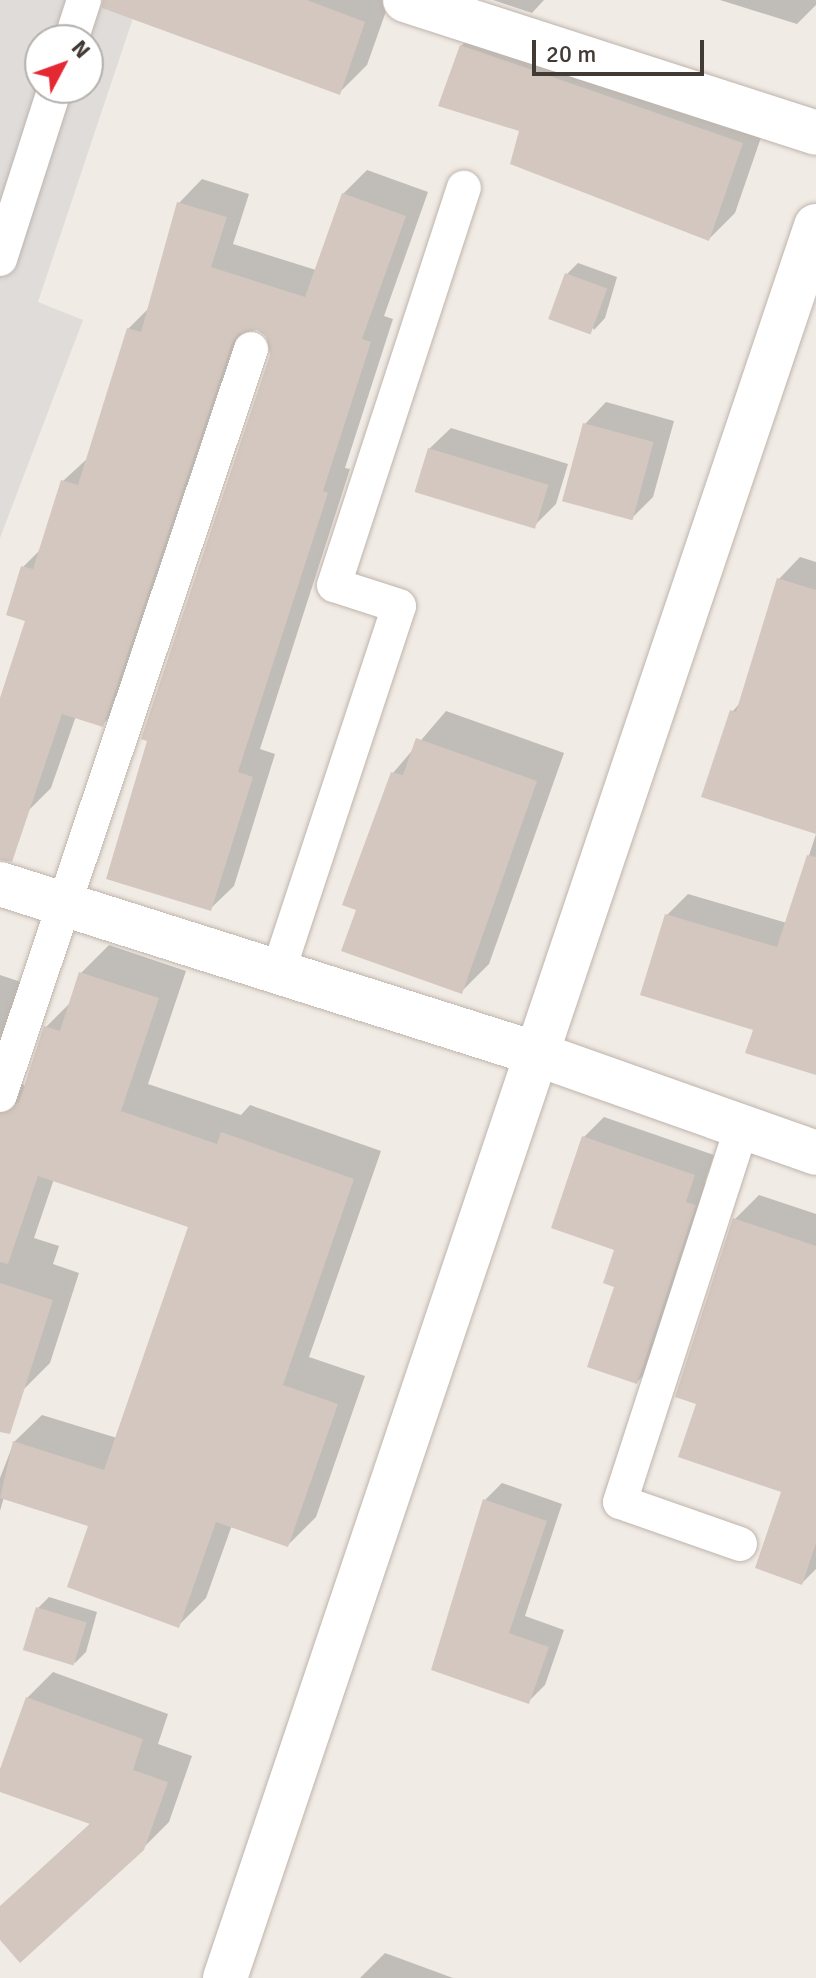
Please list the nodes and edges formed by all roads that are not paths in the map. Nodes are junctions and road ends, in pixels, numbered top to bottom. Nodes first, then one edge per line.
1 (84, 0) edge
2 (405, 0) edge
3 (76, 24) edge
4 (50, 104) edge
5 (816, 133) edge
6 (464, 188) dead end
7 (816, 226) edge
8 (0, 259) edge
9 (251, 349) dead end
10 (0, 884) edge
11 (61, 903) junction
12 (278, 972) junction
13 (534, 1053) junction
14 (0, 1095) edge
15 (742, 1127) junction
16 (816, 1153) edge
17 (740, 1544) dead end
18 (225, 1978) edge

1 - 3 lane
2 - 5 street
4 - 8 lane
6 - 12 lane
7 - 13 street
9 - 11 lane
10 - 11 street
11 - 12 street
11 - 14 lane
12 - 13 street
13 - 15 street
13 - 18 street
15 - 16 street
15 - 17 lane

